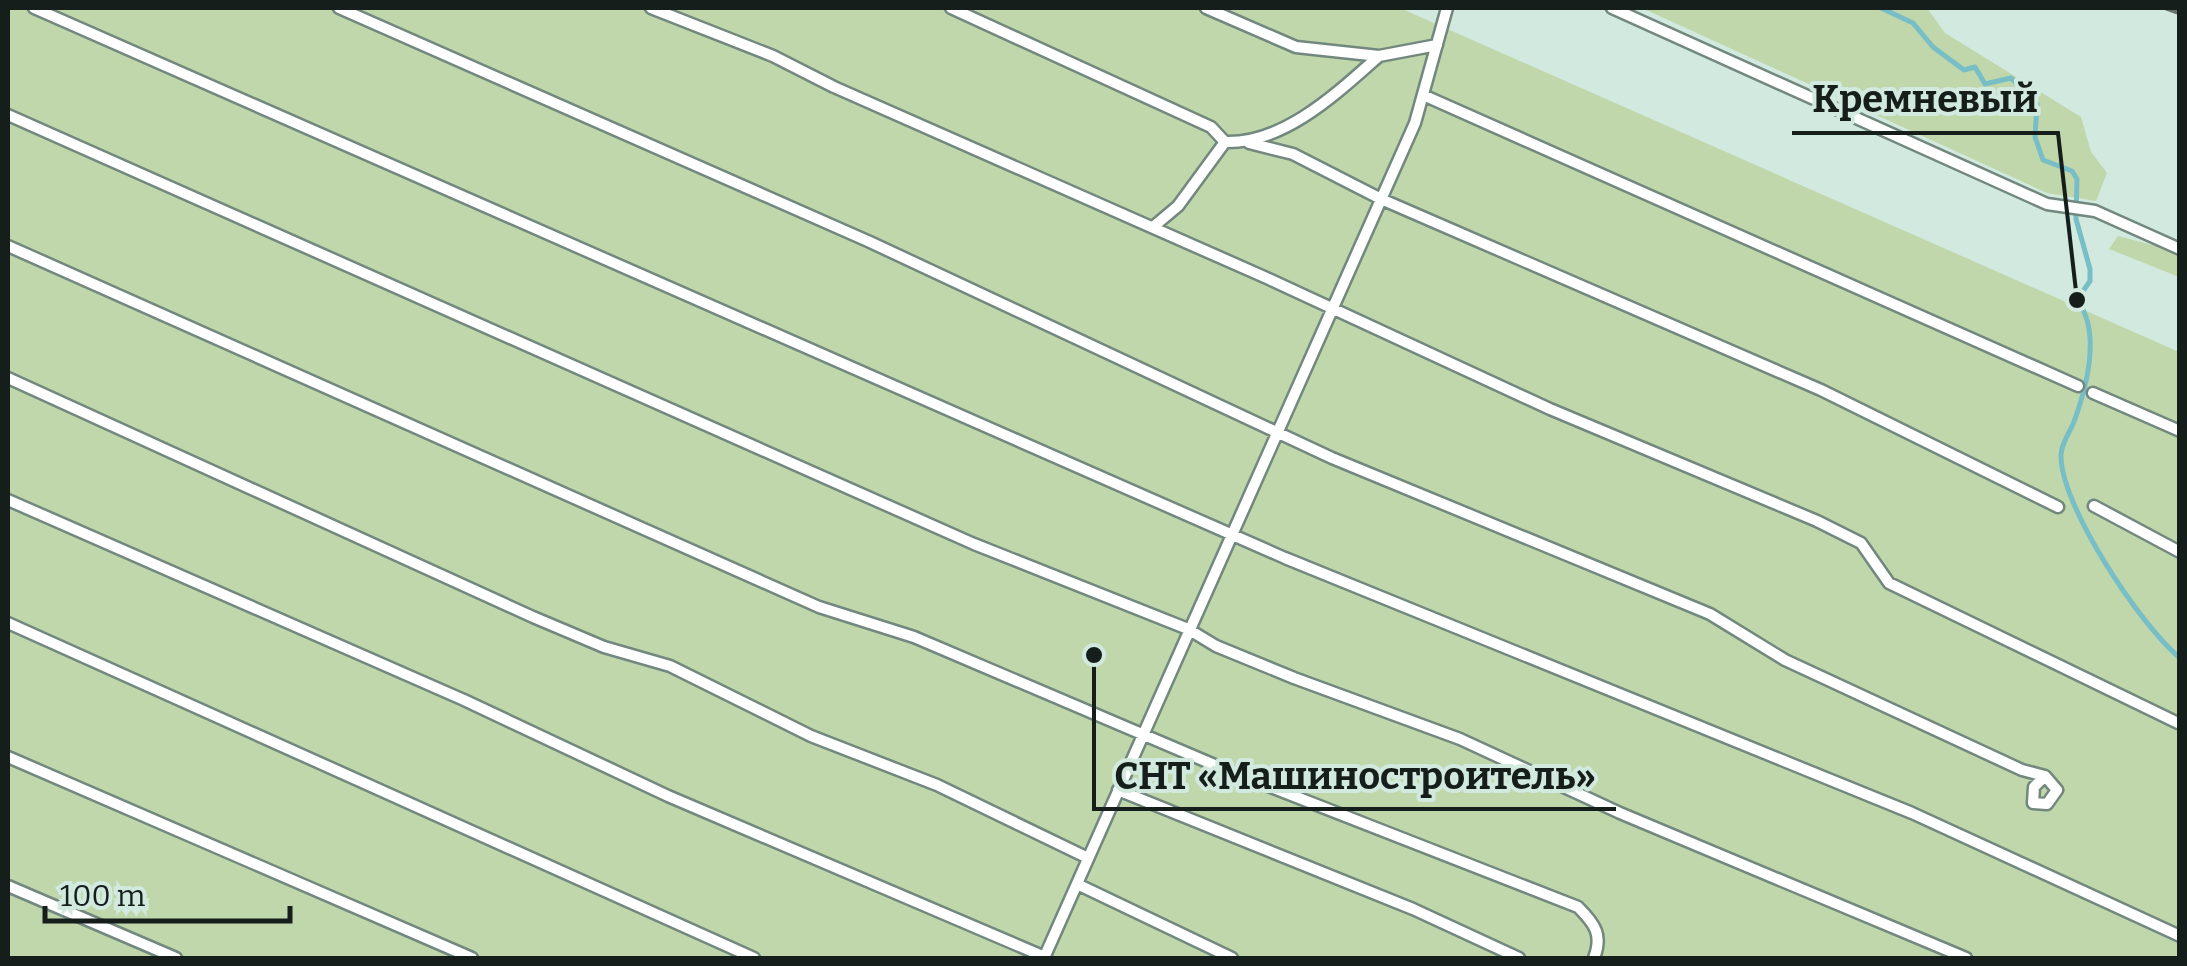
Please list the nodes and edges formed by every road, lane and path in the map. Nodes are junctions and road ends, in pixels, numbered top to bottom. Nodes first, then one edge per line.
1 (34, 8) edge
2 (339, 8) edge
3 (651, 8) edge
4 (952, 8) edge
5 (1206, 8) edge
6 (1447, 8) edge
7 (1612, 8) edge
8 (1437, 45) junction
9 (1379, 56) junction
10 (1423, 95) junction
11 (8, 115) edge
12 (1225, 142) junction
13 (1250, 143) junction
14 (1381, 199) junction
15 (1152, 226) junction
16 (8, 246) edge
17 (2180, 249) edge
18 (1332, 308) junction
19 (8, 378) edge
20 (2078, 386) dead end
21 (2093, 393) dead end
22 (1276, 432) junction
23 (2180, 432) edge
24 (8, 500) edge
25 (2094, 506) dead end
26 (2058, 507) dead end
27 (1230, 532) junction
28 (2180, 552) edge
29 (8, 623) edge
30 (1188, 630) junction
31 (2178, 723) edge
32 (1143, 734) junction
33 (8, 757) edge
34 (2045, 776) dead end
35 (1118, 790) junction
36 (1088, 858) junction
37 (1077, 884) junction
38 (8, 886) edge
39 (2180, 936) edge
40 (176, 958) edge
41 (472, 958) edge
42 (754, 958) edge
43 (1044, 958) edge
44 (1232, 958) edge
45 (1519, 958) edge
46 (1594, 958) edge
47 (1966, 958) edge

1 - 27 lane
2 - 22 lane
3 - 15 lane
4 - 12 lane
5 - 9 lane
6 - 8 lane
7 - 17 lane
8 - 9 lane
8 - 10 lane
9 - 13 lane
10 - 14 lane
10 - 20 lane
11 - 30 lane
12 - 13 lane
12 - 15 lane
13 - 14 lane
14 - 18 lane
14 - 26 lane
15 - 18 lane
16 - 32 lane
18 - 22 lane
18 - 31 lane
19 - 36 lane
21 - 23 lane
22 - 27 lane
22 - 34 lane
24 - 43 lane
25 - 28 lane
27 - 30 lane
27 - 39 lane
29 - 42 lane
30 - 32 lane
30 - 47 lane
32 - 35 lane
32 - 46 lane
33 - 41 lane
35 - 36 lane
35 - 45 lane
36 - 37 lane
37 - 43 lane
37 - 44 lane
38 - 40 lane

